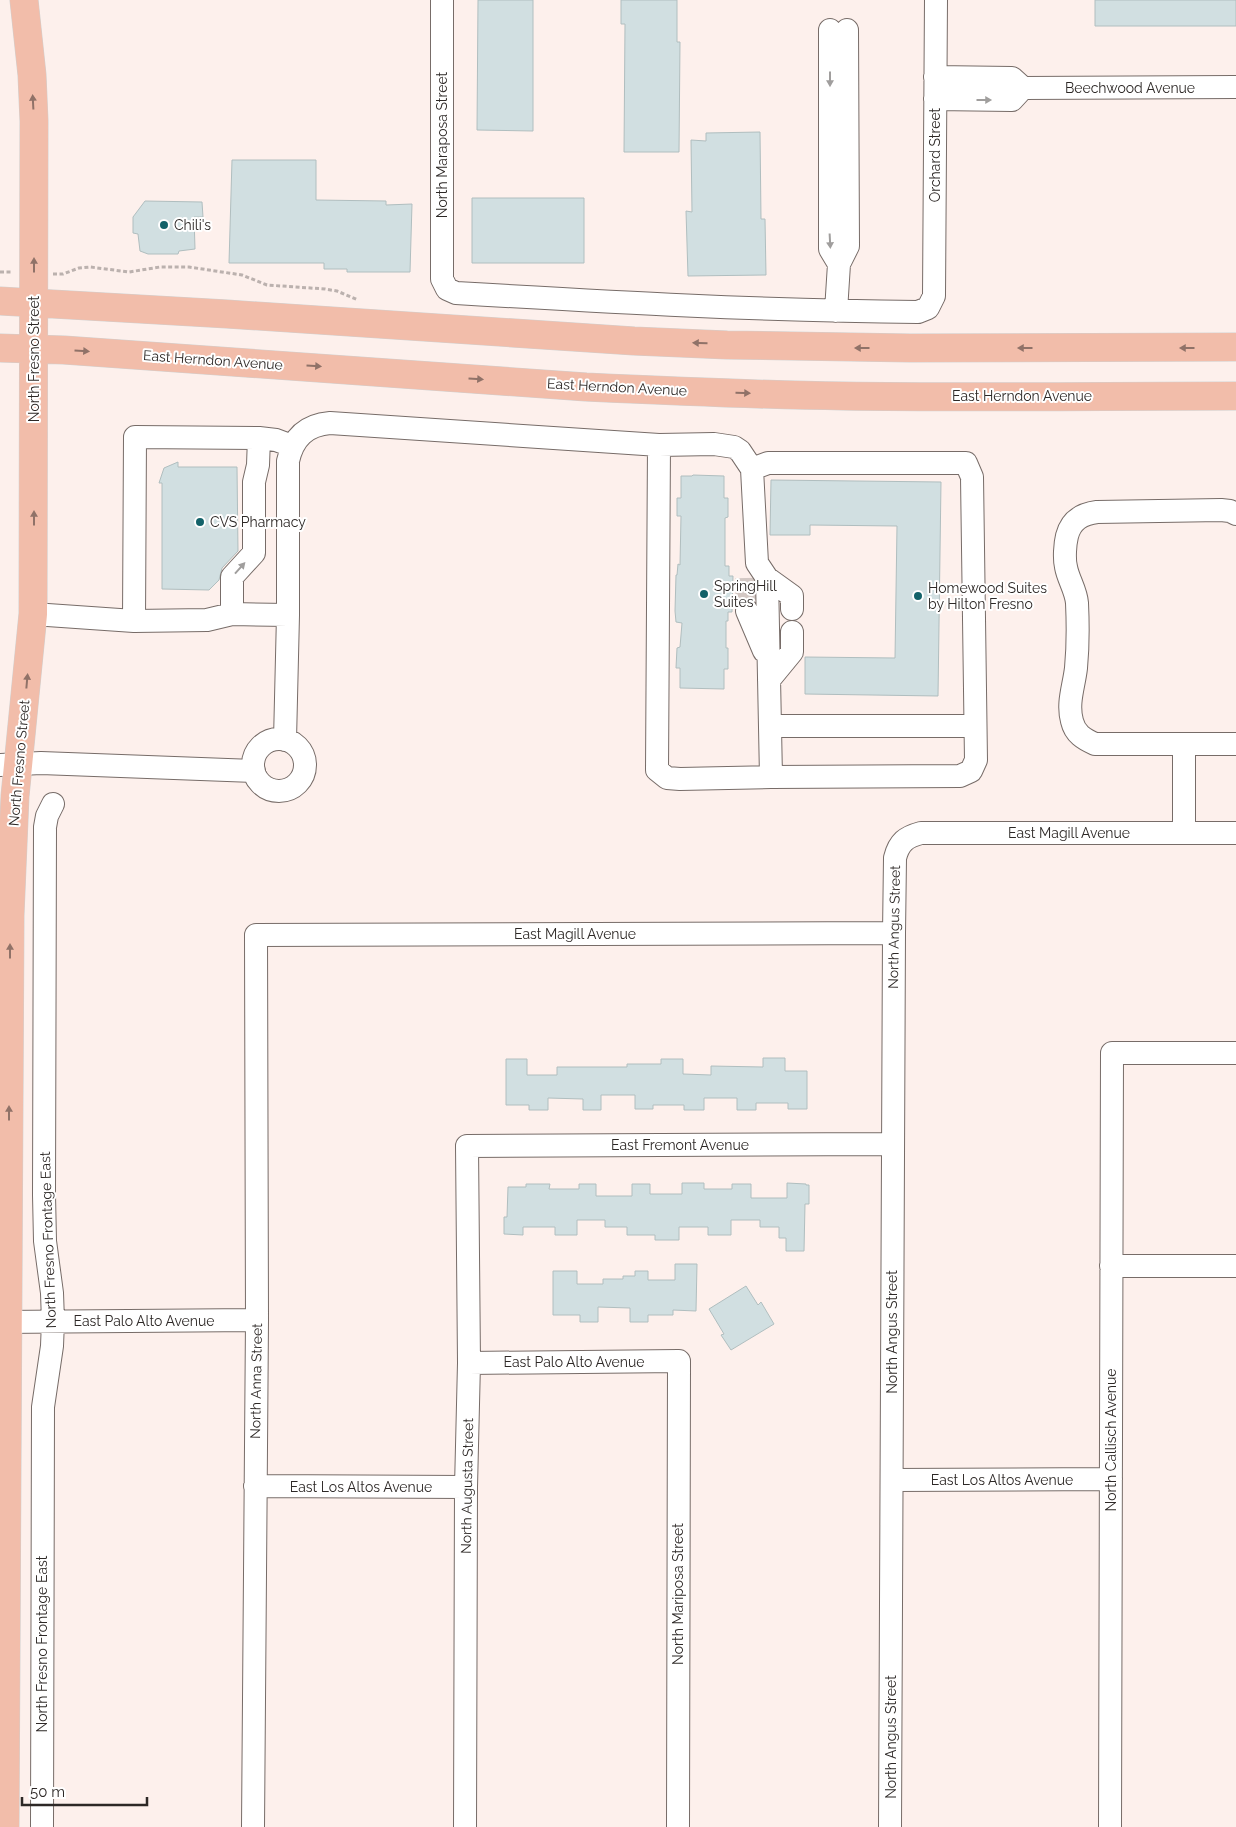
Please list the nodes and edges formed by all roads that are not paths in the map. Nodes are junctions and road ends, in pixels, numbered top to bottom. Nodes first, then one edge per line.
1 (7, 0) edge
2 (24, 0) edge
3 (442, 0) edge
4 (936, 0) edge
5 (28, 29) junction
6 (838, 30) dead end
7 (935, 77) junction
8 (1236, 87) edge
9 (1023, 88) junction
10 (935, 99) junction
11 (0, 301) edge
12 (33, 303) junction
13 (836, 311) junction
14 (0, 348) edge
15 (34, 348) junction
16 (1236, 348) edge
17 (1236, 396) edge
18 (259, 438) junction
19 (659, 445) junction
20 (292, 446) junction
21 (752, 469) junction
22 (1236, 514) edge
23 (756, 578) junction
24 (792, 610) dead end
25 (747, 611) tunnel mouth
26 (34, 614) junction
27 (232, 614) junction
28 (288, 615) junction
29 (134, 621) junction
30 (792, 632) dead end
31 (769, 671) junction
32 (770, 726) junction
33 (975, 726) junction
34 (286, 740) junction
35 (1184, 744) junction
36 (1236, 744) edge
37 (10, 764) edge
38 (254, 772) junction
39 (771, 777) junction
40 (53, 804) dead end
41 (1184, 833) junction
42 (1236, 833) edge
43 (904, 839) joint
44 (894, 934) junction
45 (256, 935) joint
46 (1236, 1052) edge
47 (893, 1144) junction
48 (467, 1146) joint
49 (1111, 1266) junction
50 (1236, 1266) edge
51 (258, 1320) junction
52 (53, 1321) junction
53 (4, 1322) edge
54 (679, 1361) joint
55 (469, 1363) junction
56 (1111, 1479) junction
57 (892, 1480) junction
58 (255, 1486) junction
59 (466, 1487) junction
60 (5, 1827) edge
61 (42, 1827) edge
62 (253, 1827) edge
63 (465, 1827) edge
64 (678, 1827) edge
65 (890, 1827) edge
66 (1110, 1827) edge

1 - 5 main road
2 - 5 main road, North Fresno Street
3 - 13 street, North Maraposa Street
4 - 7 street, Orchard Street
12 -> 5 main road, North Fresno Street
6 - 13 street
7 - 9 street, Beechwood Avenue
7 - 10 street, Orchard Street
8 - 9 street, Beechwood Avenue
10 -> 9 street
10 - 13 street, Orchard Street
11 - 12 main road
12 - 15 main road, North Fresno Street
16 -> 12 main road
14 - 15 main road, East Herndon Avenue
15 -> 17 main road, East Herndon Avenue
26 -> 15 main road, North Fresno Street
18 - 20 street
27 -> 18 street
18 - 29 street
19 - 20 street
19 - 21 street
19 - 39 street
20 - 28 street
21 - 23 street
21 - 33 street
22 - 35 street
23 - 24 street
23 - 31 street
25 - 31 street
26 - 29 street
37 -> 26 main road, North Fresno Street
27 - 28 street
27 - 29 street
28 - 34 street
30 - 31 street
31 - 32 street
32 - 33 street
32 - 39 street
33 - 39 street
34 - 38 street
34 - 38 street
35 - 36 street
35 - 41 street
37 - 38 street
53 -> 37 main road, North Fresno Street
40 - 52 street, North Fresno Frontage East
41 - 42 street, East Magill Avenue
41 - 43 street, East Magill Avenue
43 - 44 street, North Angus Street
44 - 45 street, East Magill Avenue
44 - 47 street, North Angus Street
45 - 51 street, North Anna Street
46 - 49 street, North Callisch Avenue
47 - 48 street, East Fremont Avenue
47 - 57 street, North Angus Street
48 - 55 street, North Augusta Street
49 - 50 street
49 - 56 street, North Callisch Avenue
51 - 52 street, East Palo Alto Avenue
51 - 58 street, North Anna Street
52 - 53 street, East Palo Alto Avenue
52 - 61 street, North Fresno Frontage East
53 - 60 main road, North Fresno Street
54 - 55 street, East Palo Alto Avenue
54 - 64 street, North Mariposa Street
55 - 59 street, North Augusta Street
56 - 57 street, East Los Altos Avenue
56 - 66 street, North Callisch Avenue
57 - 65 street, North Angus Street
58 - 59 street, East Los Altos Avenue
58 - 62 street, North Anna Street
59 - 63 street, North Augusta Street

